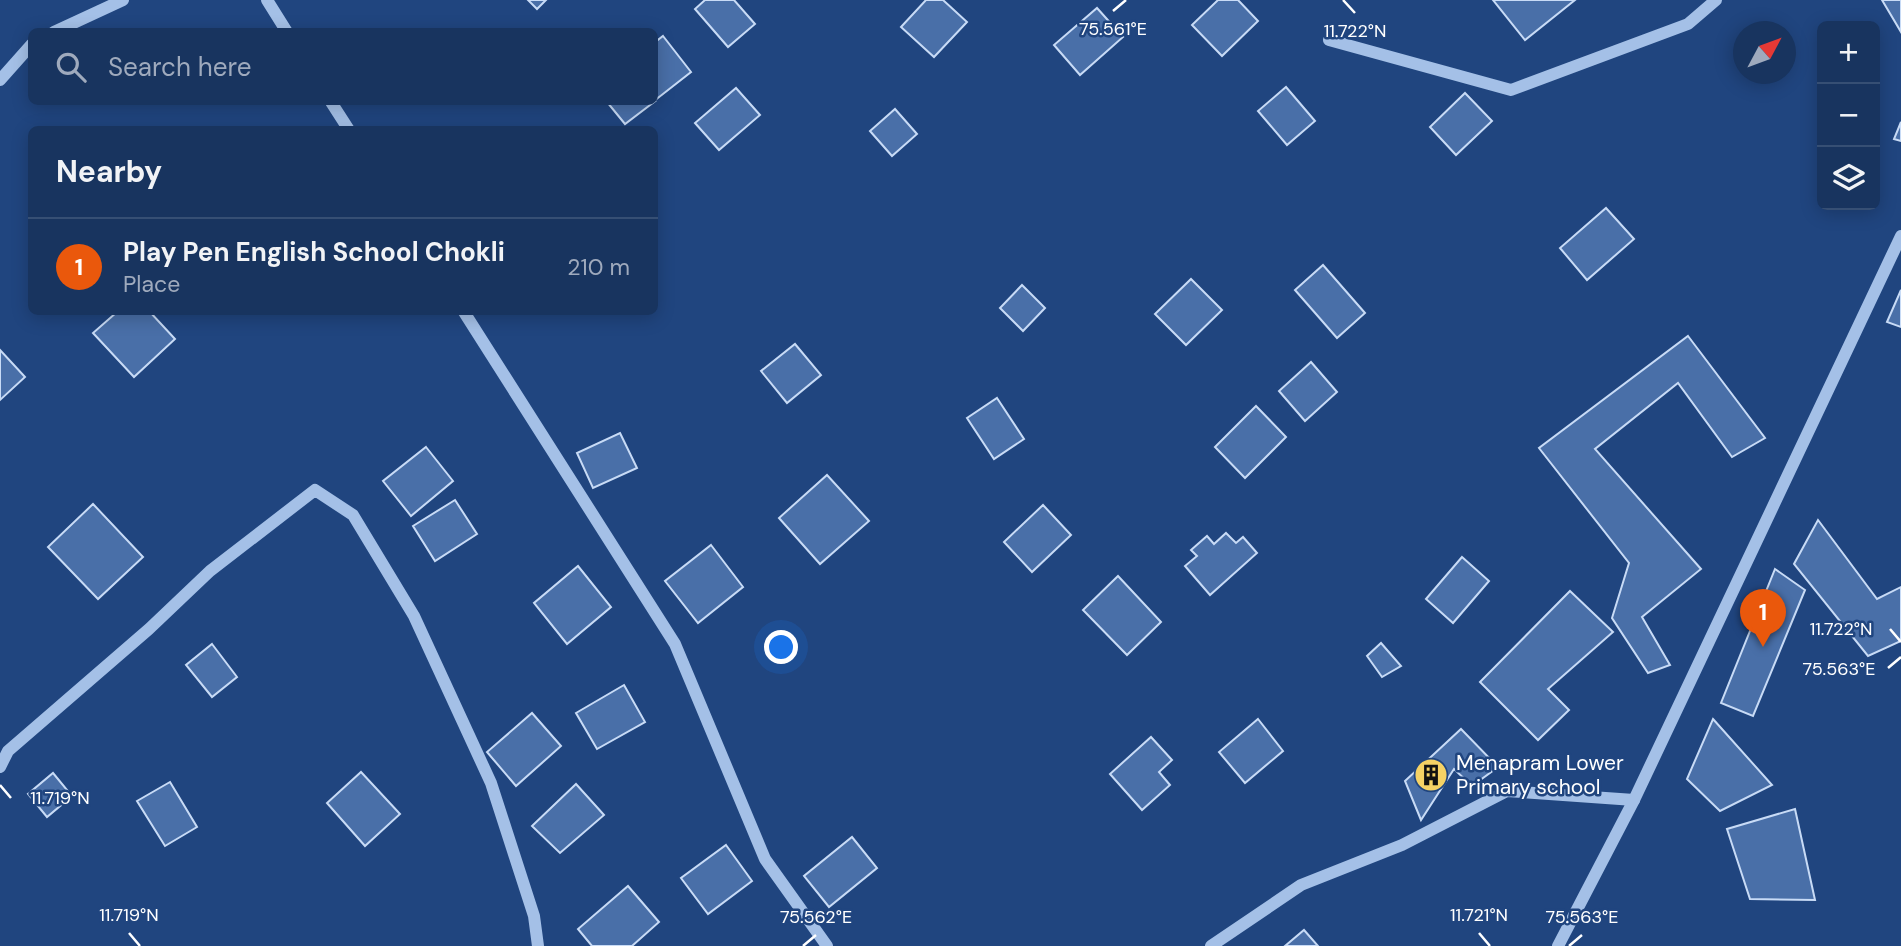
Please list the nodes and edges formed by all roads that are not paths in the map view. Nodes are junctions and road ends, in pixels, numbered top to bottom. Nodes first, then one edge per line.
1 (123, 0) edge
2 (267, 0) edge
3 (1716, 0) edge
4 (63, 28) edge
5 (284, 28) edge
6 (1329, 40) dead end
7 (28, 48) edge
8 (0, 79) edge
9 (333, 105) edge
10 (346, 126) edge
11 (1901, 236) edge
12 (466, 315) edge
13 (0, 767) edge
14 (1634, 800) junction
15 (538, 946) edge
16 (827, 946) edge
17 (1211, 946) edge
18 (1559, 946) edge

1 - 4 street
2 - 5 street
3 - 6 street
7 - 8 street
9 - 10 street
11 - 14 street
12 - 16 street
13 - 15 street
14 - 17 street
14 - 18 street

